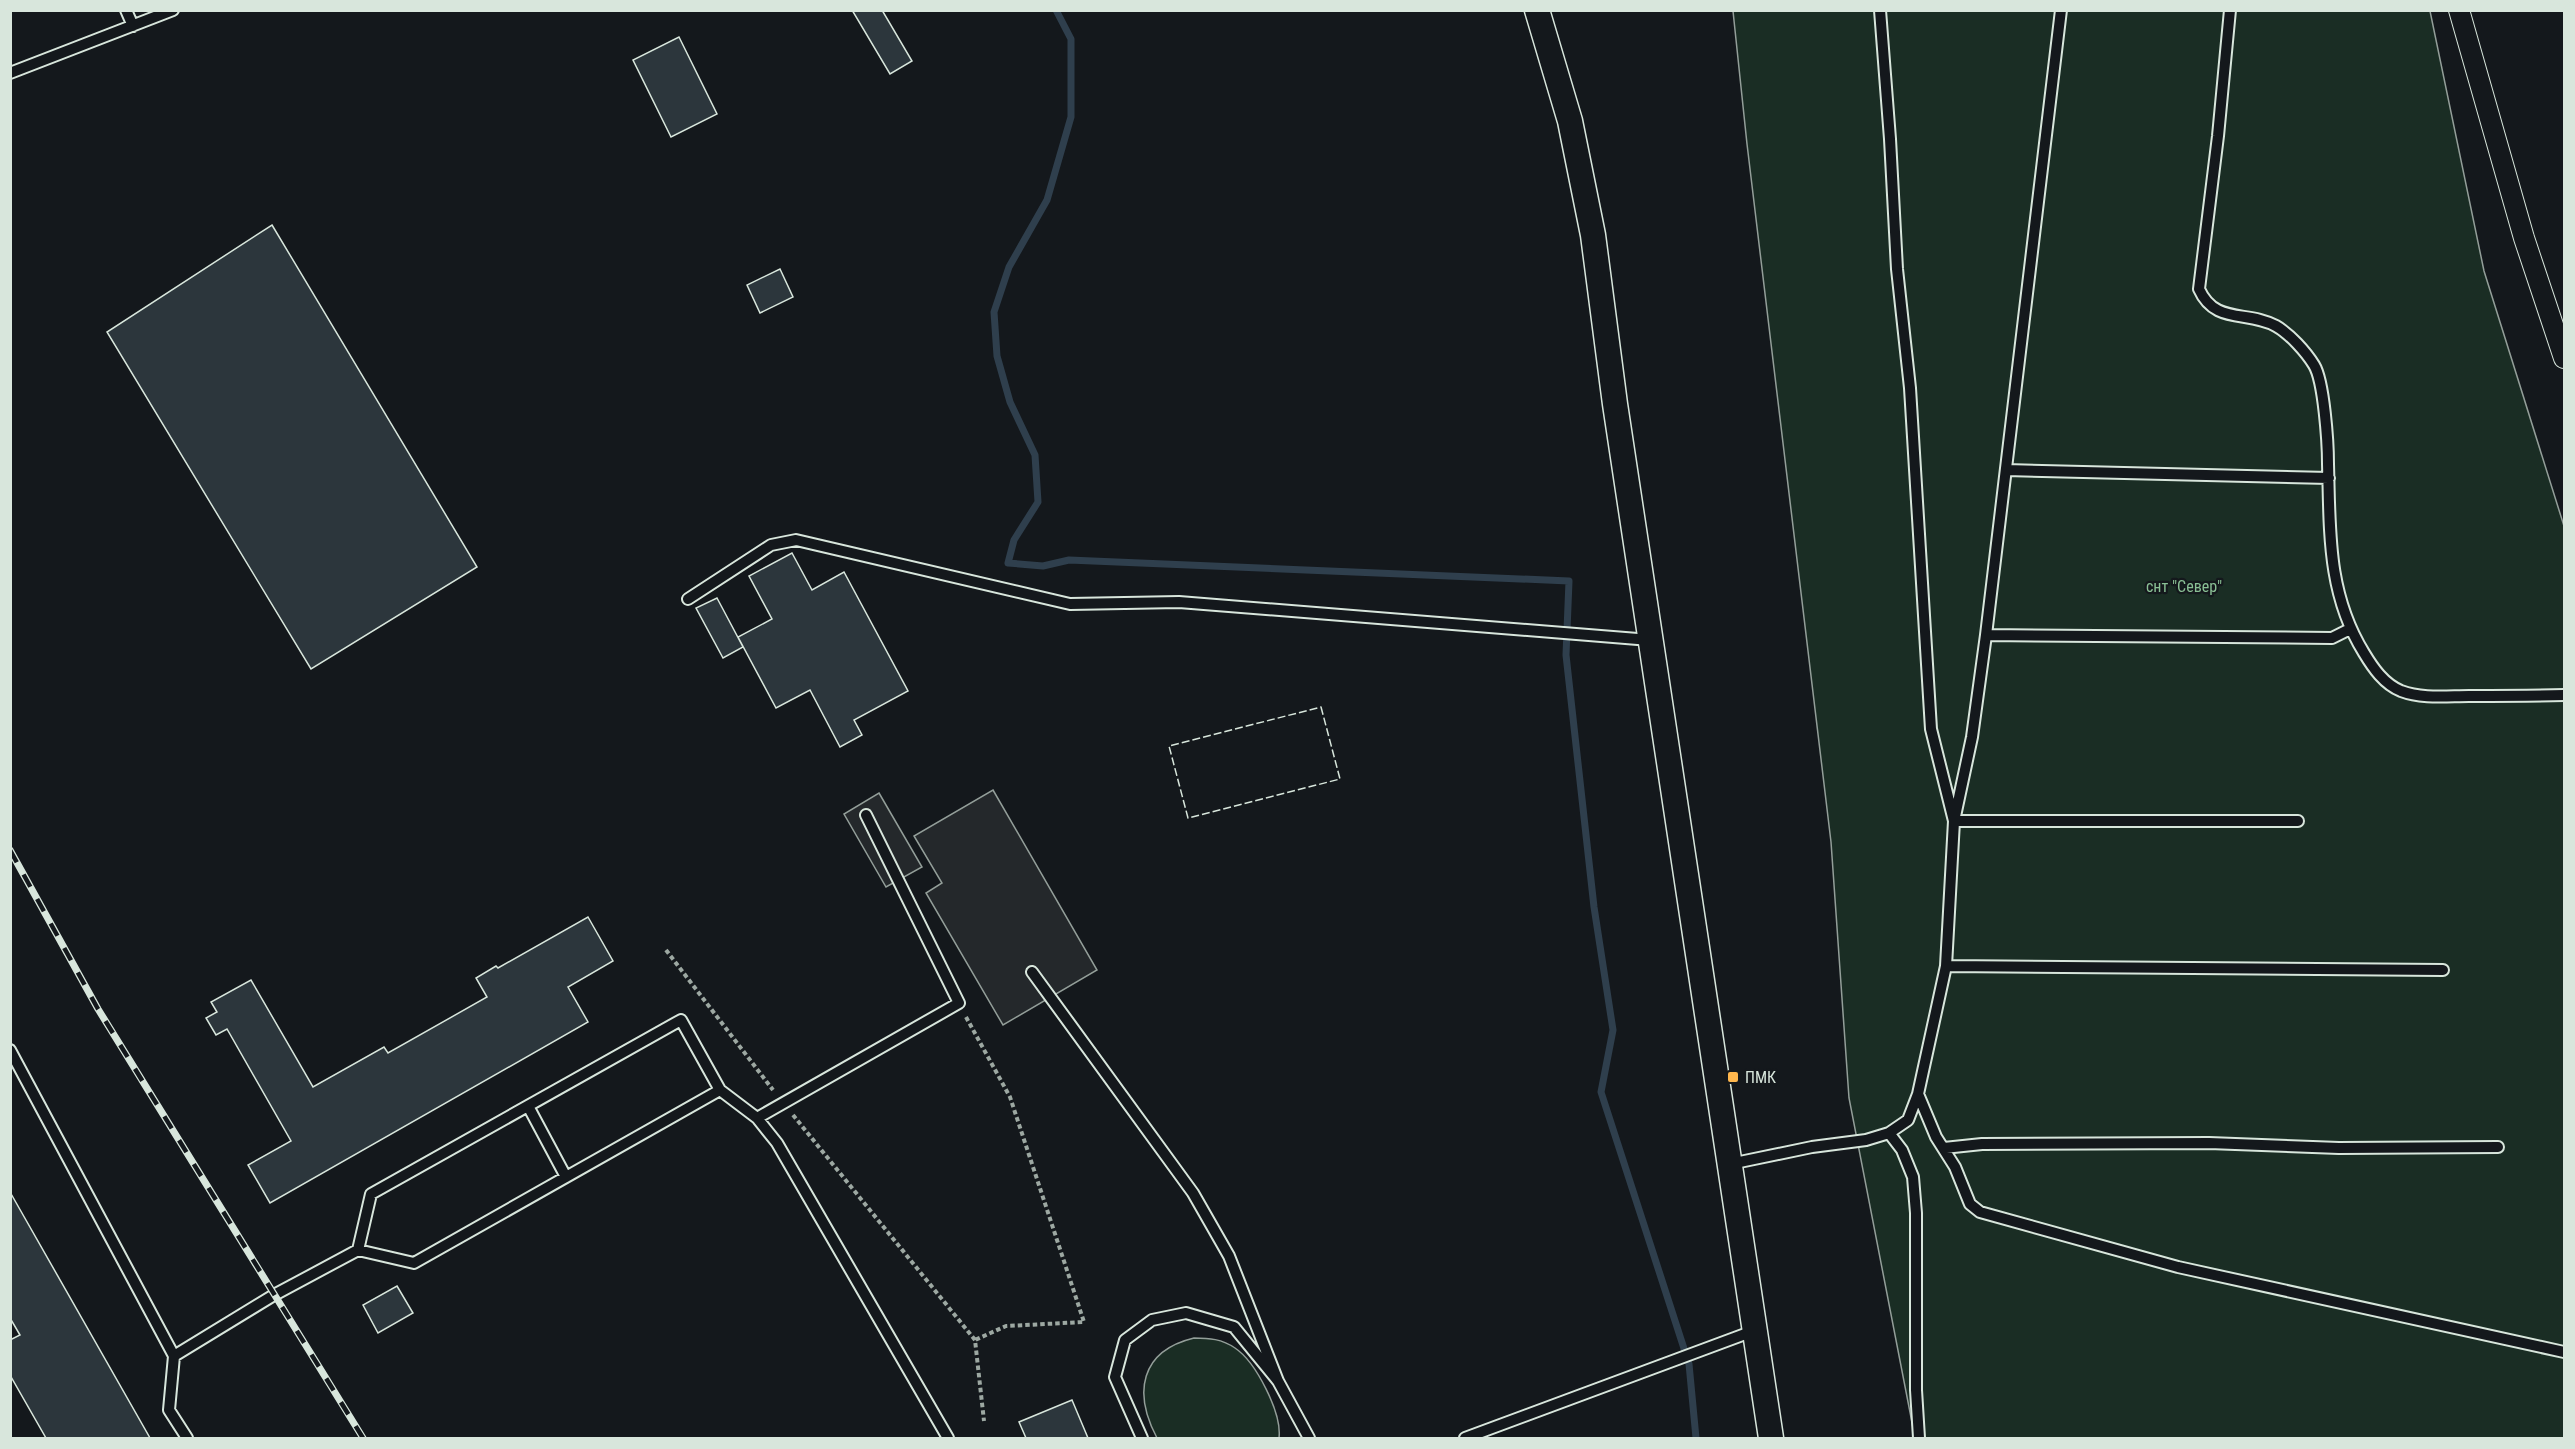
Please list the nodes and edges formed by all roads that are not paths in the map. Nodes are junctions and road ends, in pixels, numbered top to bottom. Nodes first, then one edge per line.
1 (126, 10) edge
2 (173, 10) edge
3 (1537, 10) edge
4 (1880, 10) edge
5 (2061, 10) edge
6 (2230, 10) edge
7 (2459, 10) edge
8 (133, 26) junction
9 (10, 73) edge
10 (2565, 358) edge
11 (2006, 470) junction
12 (2329, 478) junction
13 (688, 599) dead end
14 (2350, 629) junction
15 (1986, 635) junction
16 (1650, 640) junction
17 (2564, 695) edge
18 (866, 815) dead end
19 (1954, 821) junction
20 (2298, 821) dead end
21 (1946, 966) junction
22 (2443, 970) dead end
23 (1032, 972) dead end
24 (10, 1050) edge
25 (720, 1090) junction
26 (1918, 1094) junction
27 (528, 1106) junction
28 (757, 1118) junction
29 (1888, 1133) junction
30 (2498, 1147) dead end
31 (1944, 1148) junction
32 (1730, 1164) junction
33 (566, 1177) junction
34 (358, 1250) junction
35 (1756, 1330) junction
36 (2565, 1352) edge
37 (174, 1356) junction
38 (1278, 1381) junction
39 (186, 1438) edge
40 (948, 1438) edge
41 (1142, 1438) edge
42 (1309, 1438) edge
43 (1465, 1438) edge
44 (1771, 1438) edge
45 (1919, 1438) edge

1 - 8 lane
2 - 8 lane
3 - 16 street
4 - 19 lane
5 - 11 lane
6 - 12 lane
7 - 10 street
8 - 9 lane
11 - 12 lane
11 - 15 lane
12 - 14 lane
13 - 16 lane
14 - 15 lane
14 - 17 lane
15 - 19 lane
16 - 32 street
18 - 28 lane
19 - 20 lane
19 - 21 lane
21 - 22 lane
21 - 26 lane
23 - 38 lane
24 - 37 lane
25 - 27 lane
25 - 28 lane
25 - 33 lane
26 - 29 lane
26 - 31 lane
27 - 33 lane
27 - 34 lane
28 - 40 lane
29 - 32 lane
29 - 45 lane
30 - 31 lane
31 - 36 lane
32 - 35 street
33 - 34 lane
34 - 37 lane
35 - 43 lane
35 - 44 street
37 - 39 lane
38 - 41 lane
38 - 42 lane

